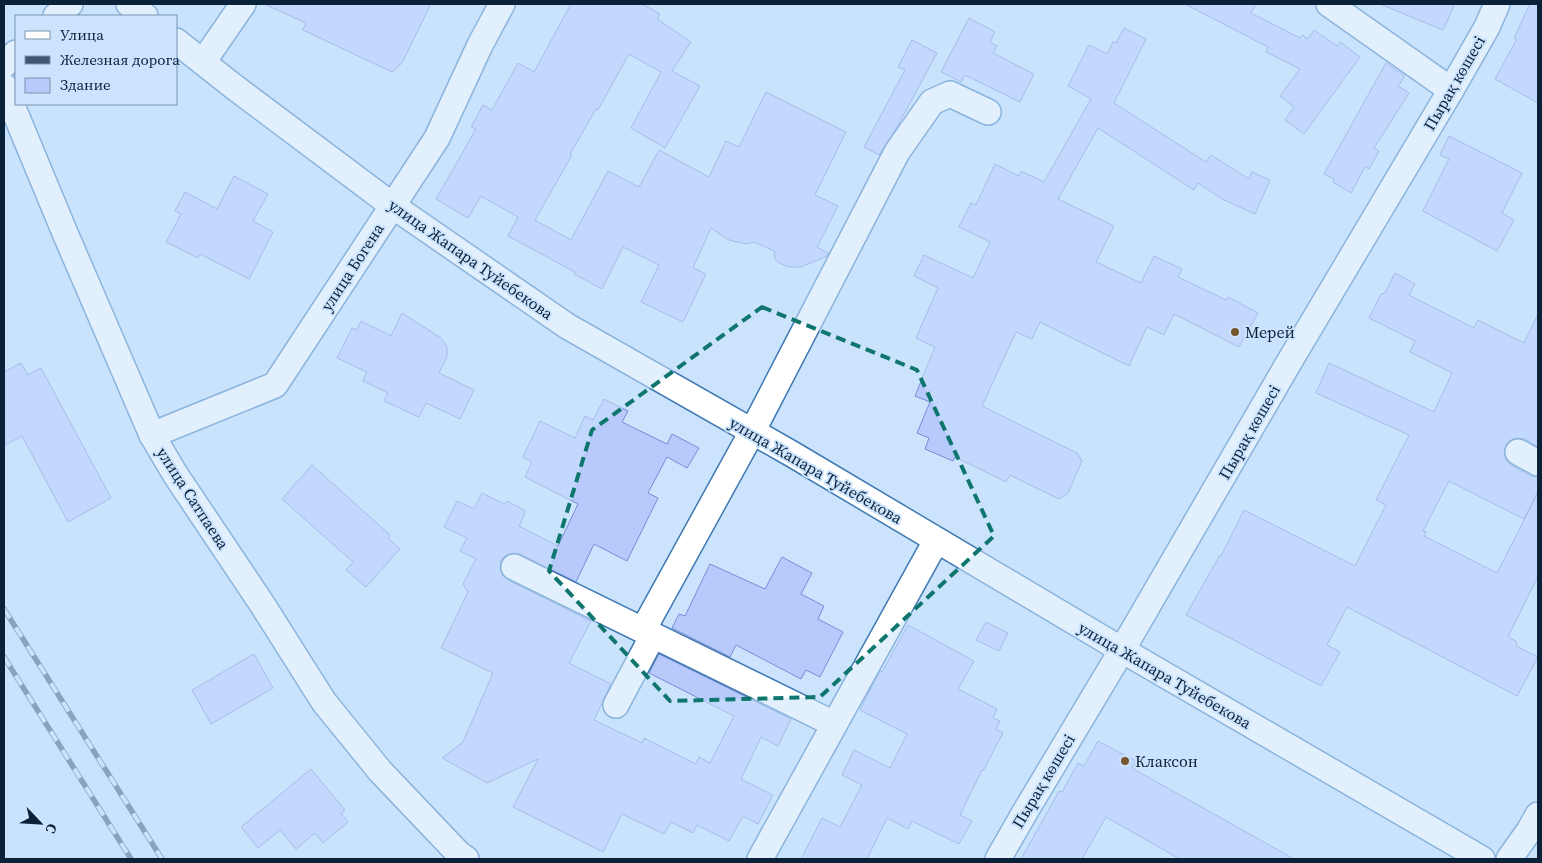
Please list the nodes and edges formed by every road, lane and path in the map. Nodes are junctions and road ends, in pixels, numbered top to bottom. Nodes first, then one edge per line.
1 (70, 4) edge
2 (129, 4) edge
3 (243, 4) edge
4 (502, 4) edge
5 (1329, 4) edge
6 (1497, 4) edge
7 (57, 15) edge
8 (144, 15) edge
9 (178, 43) edge
10 (15, 54) edge
11 (203, 62) junction
12 (4, 65) edge
13 (4, 86) edge
14 (1451, 90) junction
15 (988, 112) dead end
16 (392, 206) junction
17 (752, 432) junction
18 (152, 435) junction
19 (936, 541) junction
20 (514, 567) dead end
21 (648, 632) junction
22 (1122, 650) junction
23 (616, 706) dead end
24 (834, 724) junction
25 (1538, 815) edge
26 (466, 859) edge
27 (760, 859) edge
28 (998, 859) edge
29 (1482, 859) edge
30 (1509, 859) edge

1 - 7 street
2 - 8 street
3 - 11 street
4 - 16 street, улица Богена
5 - 14 street
6 - 14 street, Пырақ көшесі
9 - 11 street, улица Жапара Туйебекова
10 - 12 street
11 - 16 street, улица Жапара Туйебекова
13 - 18 street, улица Сатпаева
14 - 22 street, Пырақ көшесі
15 - 17 street
16 - 17 street, улица Жапара Туйебекова
16 - 18 street, улица Богена
17 - 19 street, улица Жапара Туйебекова
17 - 21 street
18 - 26 street, улица Сатпаева
19 - 22 street, улица Жапара Туйебекова
19 - 24 street
20 - 21 street
21 - 23 street
21 - 24 street
22 - 28 street, Пырақ көшесі
22 - 29 street, улица Жапара Туйебекова
24 - 27 street
25 - 30 street

